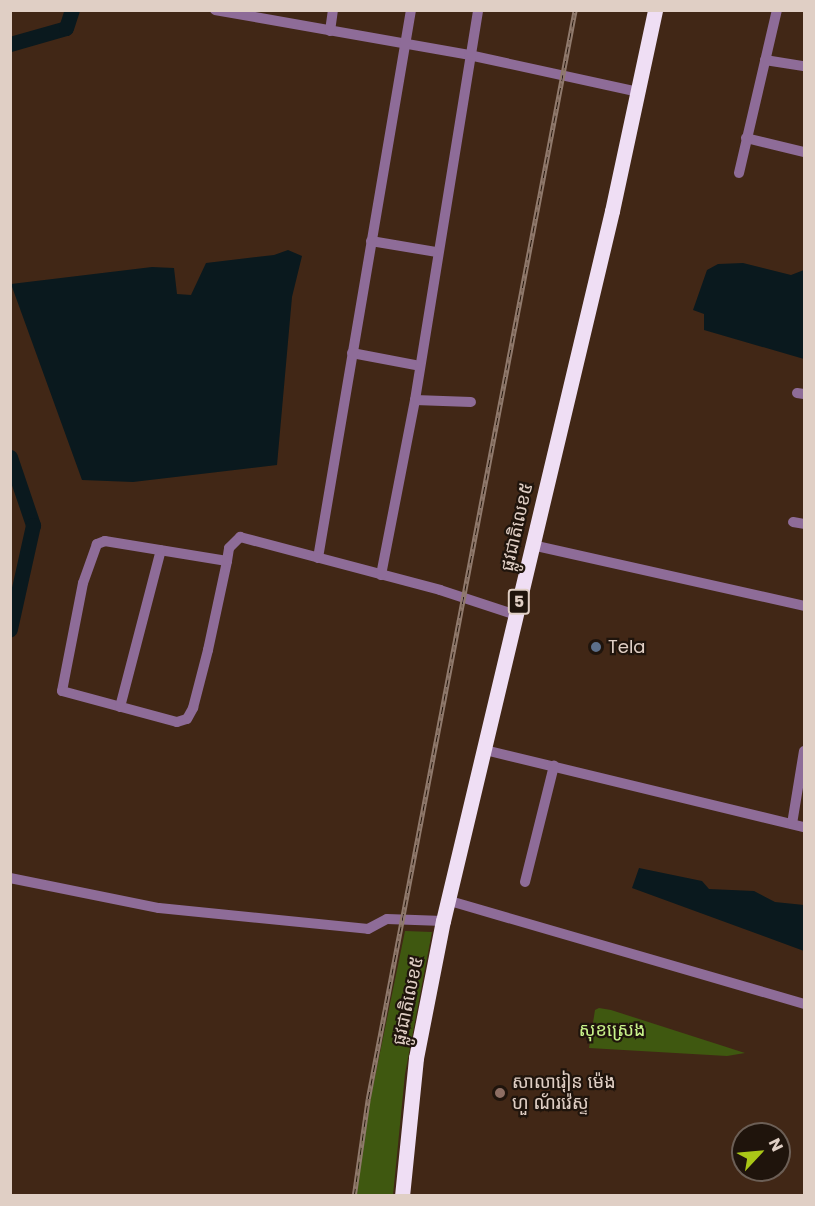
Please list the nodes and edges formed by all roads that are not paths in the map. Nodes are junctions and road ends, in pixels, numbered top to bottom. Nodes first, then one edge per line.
1 (214, 10) edge
2 (333, 10) edge
3 (411, 10) edge
4 (478, 10) edge
5 (655, 10) edge
6 (777, 10) edge
7 (330, 30) junction
8 (404, 44) junction
9 (469, 56) junction
10 (765, 60) junction
11 (804, 66) edge
12 (638, 92) junction
13 (746, 138) junction
14 (804, 152) edge
15 (739, 173) dead end
16 (371, 241) junction
17 (437, 252) junction
18 (352, 353) junction
19 (420, 366) junction
20 (415, 400) junction
21 (471, 402) dead end
22 (793, 522) dead end
23 (804, 524) edge
24 (532, 545) junction
25 (161, 550) junction
26 (318, 558) junction
27 (227, 561) junction
28 (381, 575) junction
29 (804, 606) edge
30 (516, 615) junction
31 (120, 706) junction
32 (485, 750) junction
33 (804, 751) edge
34 (554, 766) junction
35 (792, 824) junction
36 (804, 827) edge
37 (10, 878) edge
38 (525, 882) dead end
39 (450, 901) junction
40 (443, 921) junction
41 (804, 1004) edge
42 (402, 1196) edge

1 - 7 street
2 - 7 street
3 - 8 street
4 - 9 street
5 - 12 highway, ផ្លូវជាតិលេខ៥ / 5
6 - 10 street
7 - 8 street
8 - 9 street
8 - 16 street
9 - 12 street
9 - 17 street
10 - 11 street
10 - 13 street
12 - 24 highway, ផ្លូវជាតិលេខ៥ / 5
13 - 14 street
13 - 15 street
16 - 17 street
16 - 18 street
17 - 19 street
18 - 19 street
18 - 26 street
19 - 20 street
20 - 21 street
20 - 28 street
22 - 23 street
24 - 29 street
24 - 30 highway, ផ្លូវជាតិលេខ៥ / 5
25 - 27 street
25 - 31 street
25 - 31 street
26 - 27 street
26 - 28 street
27 - 31 street
28 - 30 street
30 - 32 highway, ផ្លូវជាតិលេខ៥ / 5
32 - 34 street
32 - 39 highway, ផ្លូវជាតិលេខ៥ / 5
33 - 35 street
34 - 35 street
34 - 38 street
35 - 36 street
37 - 40 street
39 - 40 highway, ផ្លូវជាតិលេខ៥ / 5
39 - 41 street
40 - 42 highway, ផ្លូវជាតិលេខ៥ / 5

